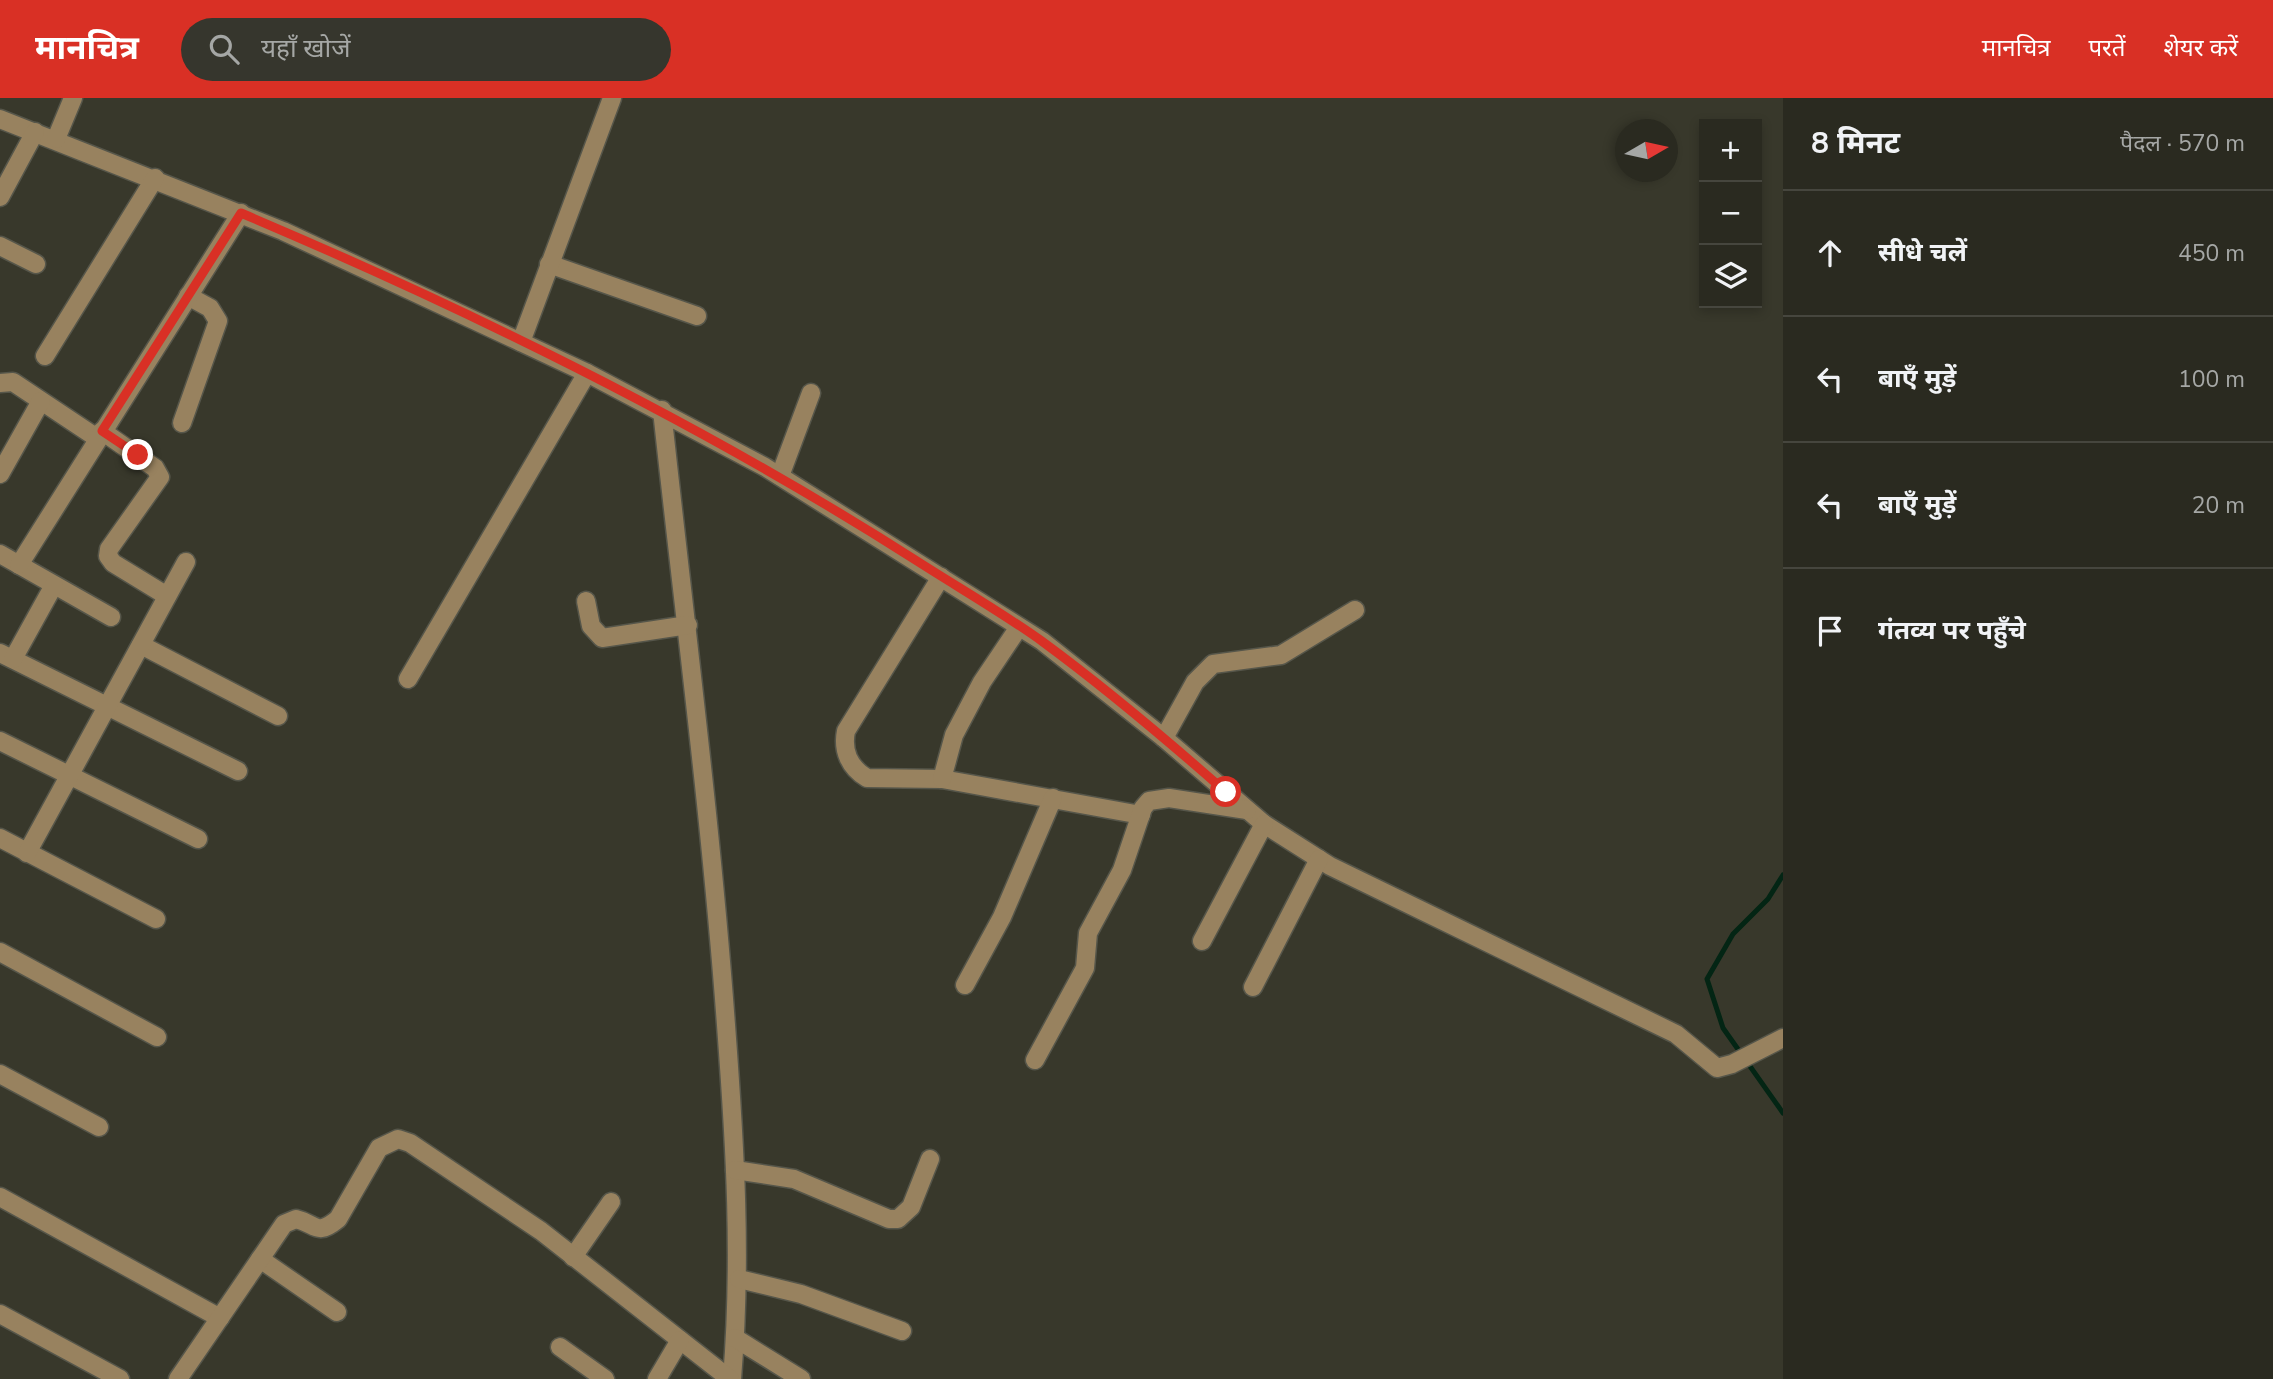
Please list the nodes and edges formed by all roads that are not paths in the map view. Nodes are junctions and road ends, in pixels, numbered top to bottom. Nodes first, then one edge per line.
1 (73, 98) edge
2 (612, 98) edge
3 (0, 119) edge
4 (35, 132) junction
5 (56, 139) junction
6 (155, 178) junction
7 (0, 197) edge
8 (241, 213) junction
9 (0, 246) edge
10 (36, 264) dead end
11 (549, 264) junction
12 (188, 296) junction
13 (697, 316) dead end
14 (521, 341) junction
15 (45, 356) dead end
16 (587, 373) junction
17 (0, 383) edge
18 (811, 393) dead end
19 (41, 401) junction
20 (662, 410) junction
21 (182, 423) dead end
22 (99, 434) junction
23 (0, 474) edge
24 (780, 476) junction
25 (0, 554) edge
26 (186, 562) dead end
27 (19, 565) junction
28 (942, 577) junction
29 (54, 585) junction
30 (167, 596) junction
31 (586, 601) dead end
32 (1355, 610) dead end
33 (111, 617) dead end
34 (688, 625) junction
35 (1019, 627) junction
36 (141, 645) junction
37 (6, 656) edge
38 (408, 679) dead end
39 (107, 708) junction
40 (278, 716) dead end
41 (1164, 738) junction
42 (0, 741) edge
43 (238, 771) dead end
44 (70, 775) junction
45 (942, 779) junction
46 (1053, 798) junction
47 (1247, 810) junction
48 (1141, 816) junction
49 (1264, 824) junction
50 (0, 838) edge
51 (198, 839) dead end
52 (27, 853) junction
53 (1319, 859) junction
54 (156, 919) dead end
55 (1202, 941) dead end
56 (0, 951) edge
57 (965, 985) dead end
58 (1253, 987) dead end
59 (157, 1037) dead end
60 (1783, 1038) edge
61 (1035, 1060) dead end
62 (0, 1074) edge
63 (99, 1127) dead end
64 (930, 1159) dead end
65 (735, 1170) junction
66 (0, 1197) edge
67 (611, 1202) dead end
68 (573, 1257) junction
69 (260, 1259) junction
70 (739, 1279) junction
71 (337, 1312) dead end
72 (0, 1314) edge
73 (220, 1318) junction
74 (902, 1331) dead end
75 (735, 1338) junction
76 (680, 1340) junction
77 (560, 1347) dead end
78 (120, 1379) edge
79 (178, 1379) edge
80 (605, 1379) edge
81 (657, 1379) edge
82 (731, 1379) edge
83 (802, 1379) edge

1 - 5 street
2 - 11 street
3 - 4 street
4 - 5 street
4 - 7 street
5 - 6 street
6 - 8 street
6 - 15 street
8 - 12 street
8 - 14 street
9 - 10 street
11 - 13 street
11 - 14 street
12 - 21 street
12 - 22 street
14 - 16 street
16 - 20 street
16 - 38 street
17 - 19 street
18 - 24 street
19 - 22 street
19 - 23 street
20 - 24 street
20 - 34 street
22 - 27 street
22 - 30 street
24 - 28 street
25 - 27 street
26 - 30 street
27 - 29 street
28 - 35 street
28 - 45 street
29 - 33 street
29 - 37 street
30 - 36 street
31 - 34 street
32 - 41 street
34 - 65 street
35 - 41 street
35 - 45 street
36 - 39 street
36 - 40 street
37 - 39 street
39 - 43 street
39 - 44 street
41 - 47 street
42 - 44 street
44 - 51 street
44 - 52 street
45 - 46 street
46 - 48 street
46 - 57 street
47 - 48 street
47 - 49 street
48 - 61 street
49 - 53 street
49 - 55 street
50 - 52 street
52 - 54 street
53 - 58 street
53 - 60 street
56 - 59 street
62 - 63 street
64 - 65 street
65 - 70 street
66 - 73 street
67 - 68 street
68 - 69 street
68 - 76 street
69 - 71 street
69 - 73 street
70 - 74 street
70 - 75 street
72 - 78 street
73 - 79 street
75 - 82 street
75 - 83 street
76 - 81 street
76 - 82 street
77 - 80 street

